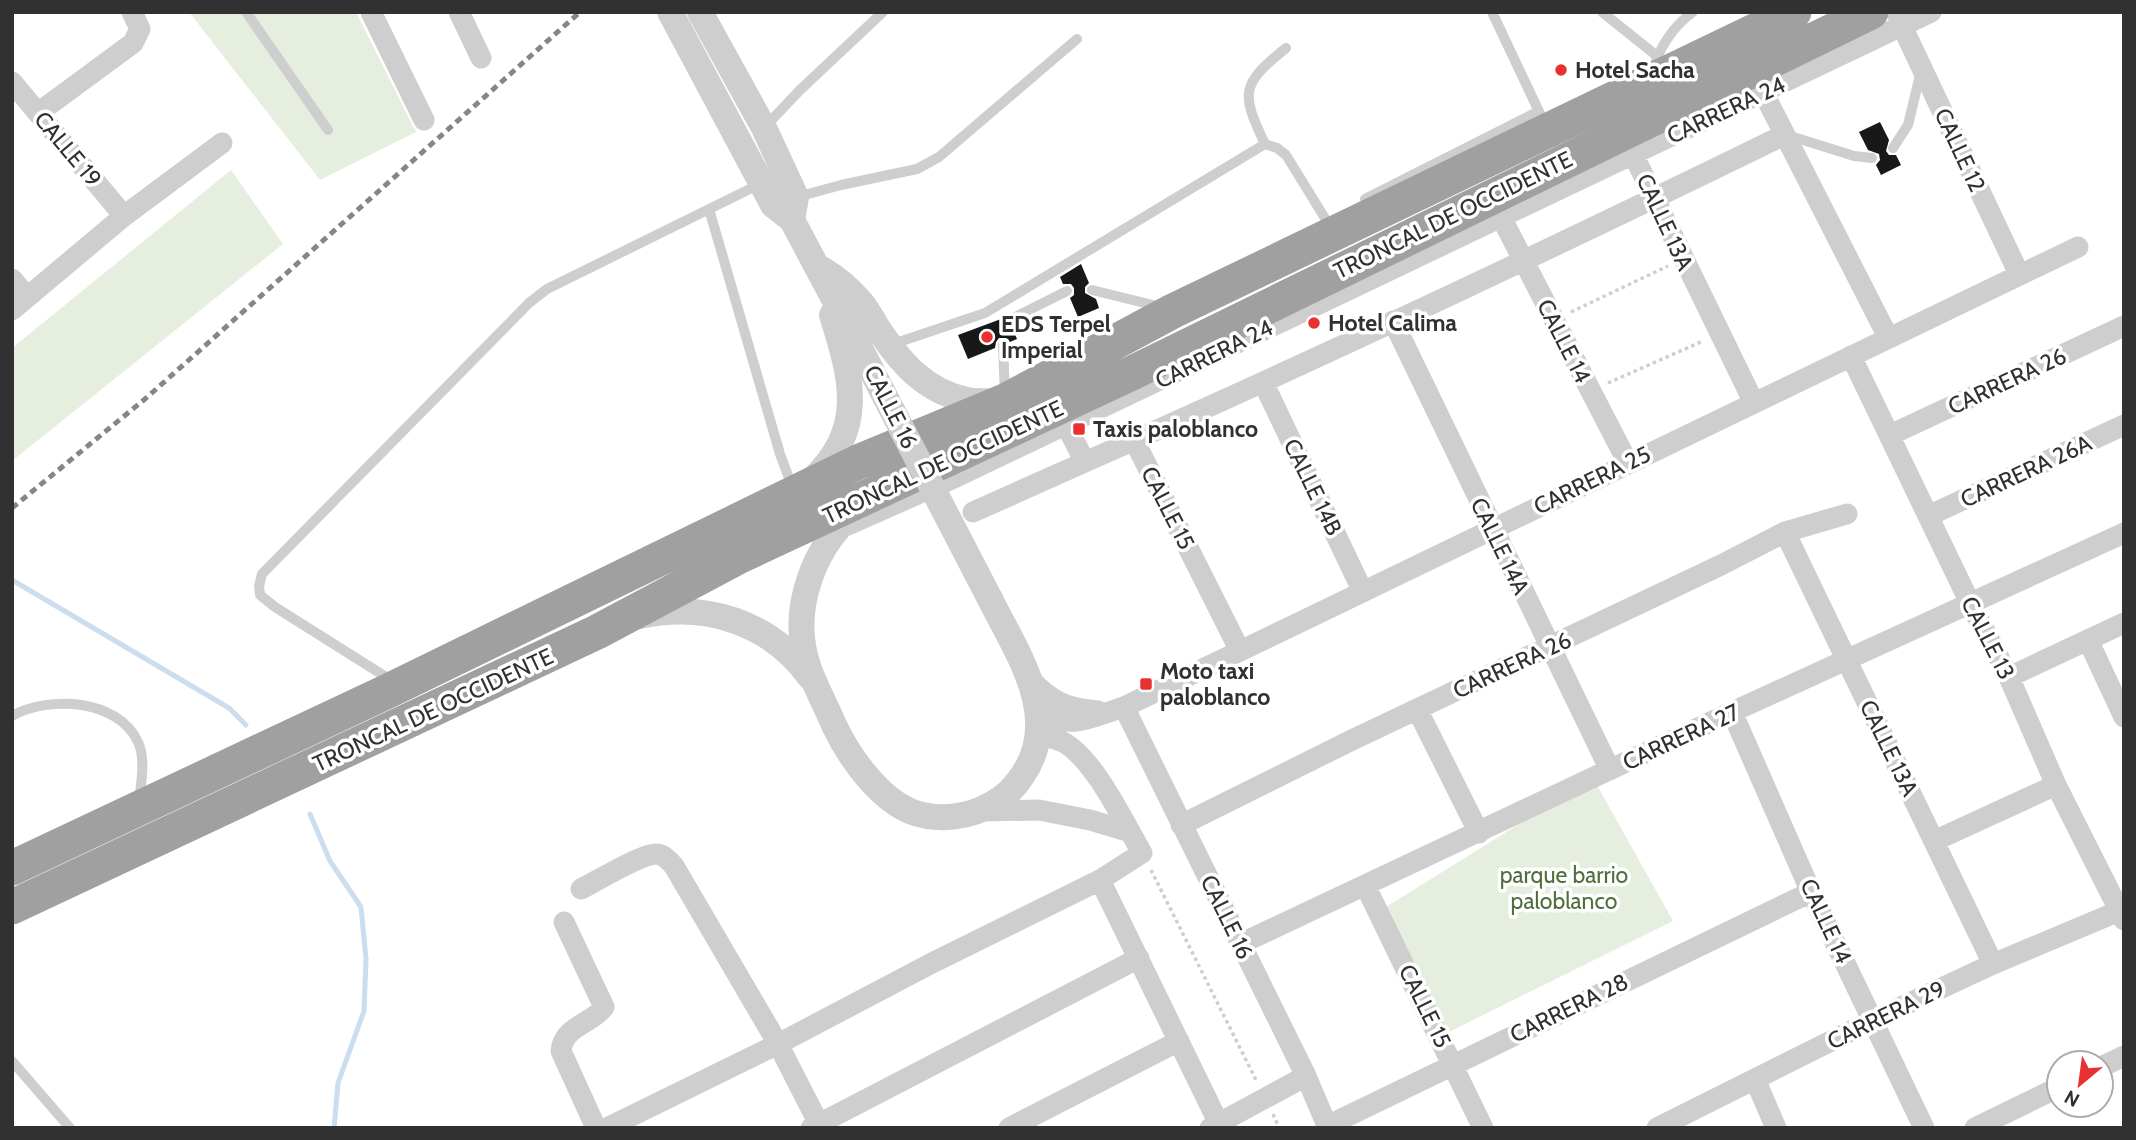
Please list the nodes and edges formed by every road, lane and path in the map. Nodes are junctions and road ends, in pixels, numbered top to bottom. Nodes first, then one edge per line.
1 (246, 12) edge
2 (371, 12) edge
3 (459, 12) edge
4 (670, 12) edge
5 (700, 12) edge
6 (883, 12) edge
7 (1492, 12) edge
8 (1602, 12) edge
9 (1693, 12) edge
10 (1794, 12) edge
11 (1931, 12) edge
12 (134, 15) edge
13 (1890, 17) edge
14 (1077, 39) dead end
15 (1286, 48) dead end
16 (481, 58) dead end
17 (1653, 68) junction
18 (1922, 68) junction
19 (12, 82) edge
20 (1750, 84) junction
21 (38, 113) junction
22 (424, 120) dead end
23 (1543, 121) junction
24 (764, 128) junction
25 (328, 130) dead end
26 (1784, 135) junction
27 (222, 142) dead end
28 (1265, 144) junction
29 (1893, 148) dead end
30 (1633, 154) junction
31 (1872, 158) dead end
32 (762, 183) junction
33 (1654, 198) junction
34 (709, 209) junction
35 (794, 209) junction
36 (124, 216) junction
37 (1501, 217) junction
38 (1333, 219) junction
39 (2078, 247) dead end
40 (1683, 259) junction
41 (1523, 261) junction
42 (818, 271) junction
43 (2019, 274) junction
44 (12, 279) edge
45 (1092, 290) dead end
46 (1067, 292) dead end
47 (20, 303) edge
48 (1164, 305) junction
49 (1009, 320) dead end
50 (1393, 321) junction
51 (1553, 321) junction
52 (2124, 326) edge
53 (1719, 334) junction
54 (1888, 337) junction
55 (889, 345) junction
56 (1003, 345) dead end
57 (1851, 356) junction
58 (1263, 383) junction
59 (1590, 391) junction
60 (1005, 401) junction
61 (1754, 402) junction
62 (1066, 425) junction
63 (2124, 425) edge
64 (1890, 435) junction
65 (1134, 440) junction
66 (1085, 462) junction
67 (1628, 463) junction
68 (890, 487) junction
69 (796, 494) junction
70 (973, 512) dead end
71 (1847, 514) dead end
72 (1928, 516) junction
73 (1492, 529) junction
74 (837, 530) junction
75 (1785, 532) junction
76 (2124, 533) edge
77 (1363, 592) junction
78 (1970, 603) junction
79 (2124, 623) edge
80 (597, 632) junction
81 (2088, 640) junction
82 (1549, 647) junction
83 (1240, 651) junction
84 (1846, 659) junction
85 (2009, 677) junction
86 (1030, 679) junction
87 (399, 685) junction
88 (817, 687) junction
89 (1417, 709) junction
90 (1115, 710) junction
91 (1732, 712) junction
92 (12, 716) edge
93 (2124, 717) edge
94 (1039, 722) junction
95 (1610, 770) junction
96 (2056, 785) junction
97 (139, 808) junction
98 (980, 811) junction
99 (1181, 825) junction
100 (1130, 832) junction
101 (1479, 833) junction
102 (1934, 841) junction
103 (1142, 853) junction
104 (12, 868) edge
105 (1100, 880) junction
106 (1366, 885) junction
107 (581, 889) dead end
108 (1811, 892) junction
109 (12, 907) edge
110 (2122, 915) edge
111 (565, 922) dead end
112 (1240, 944) junction
113 (1139, 958) junction
114 (1993, 964) junction
115 (1873, 1020) junction
116 (1179, 1041) junction
117 (778, 1044) junction
118 (12, 1061) edge
119 (1453, 1064) junction
120 (1306, 1076) junction
121 (1755, 1079) junction
122 (2045, 1094) edge
123 (1265, 1098) junction
124 (817, 1126) edge
125 (1217, 1126) edge
126 (1327, 1127) edge
127 (70, 1128) edge
128 (596, 1128) edge
129 (607, 1128) edge
130 (1009, 1128) edge
131 (1483, 1128) edge
132 (1657, 1128) edge
133 (1776, 1128) edge
134 (1924, 1128) edge
135 (1975, 1128) edge

1 - 25 lane
2 - 22 street
3 - 16 street
4 - 32 street, CALLE 16
5 - 24 street, CALLE 16
6 - 24 lane
7 - 23 lane
8 - 17 lane
9 - 17 lane
10 - 17 highway, TRONCAL DE OCCIDENTE
11 - 13 street
12 - 21 street
13 - 18 street, CALLE 12
13 - 20 highway, TRONCAL DE OCCIDENTE
14 - 35 lane
15 - 28 lane
17 - 23 highway, TRONCAL DE OCCIDENTE
18 - 29 lane
18 - 43 street, CALLE 12
19 - 21 street, CALLE 19
20 - 26 street
20 - 30 street, CARRERA 24
20 - 68 highway, TRONCAL DE OCCIDENTE
21 - 36 street, CALLE 19
23 - 38 highway, TRONCAL DE OCCIDENTE
24 - 35 street, CALLE 16
26 - 31 lane
26 - 33 street
26 - 54 street
27 - 36 street
28 - 38 lane
28 - 55 lane
30 - 33 street, CALLE 13A
30 - 37 street, CARRERA 24
32 - 34 lane
32 - 35 street, CALLE 16
33 - 40 street, CALLE 13A
33 - 41 street
34 - 69 lane
34 - 87 lane
35 - 42 street, CALLE 16
36 - 47 street
37 - 41 street, CALLE 14
37 - 62 street, CARRERA 24
38 - 48 highway, TRONCAL DE OCCIDENTE
39 - 43 street, CARRERA 25
40 - 51 path
40 - 53 street, CALLE 13A
41 - 50 street
41 - 51 street, CALLE 14
42 - 55 street
42 - 69 street
42 - 86 street, CALLE 16, bridge
43 - 54 street, CARRERA 25
44 - 47 street
45 - 48 lane
46 - 49 lane
48 - 60 highway, TRONCAL DE OCCIDENTE
50 - 58 street
50 - 73 street, CALLE 14A
51 - 59 street, CALLE 14
52 - 64 street, CARRERA 26
53 - 59 path
53 - 61 street, CALLE 13A
54 - 57 street, CARRERA 25
55 - 60 street
56 - 60 lane
57 - 61 street, CARRERA 25
57 - 64 street, CALLE 13
58 - 65 street
58 - 77 street, CALLE 14B
59 - 67 street, CALLE 14
60 - 69 highway, TRONCAL DE OCCIDENTE
61 - 67 street, CARRERA 25
62 - 66 street
62 - 74 street, CARRERA 24
63 - 72 street, CARRERA 26A
64 - 72 street, CALLE 13
65 - 66 street
65 - 83 street, CALLE 15
66 - 70 street
67 - 73 street, CARRERA 25
68 - 74 street
68 - 80 highway, TRONCAL DE OCCIDENTE
69 - 87 highway, TRONCAL DE OCCIDENTE
71 - 75 street, CARRERA 26
72 - 78 street, CALLE 13
73 - 77 street, CARRERA 25
73 - 82 street, CALLE 14A
74 - 88 street
75 - 82 street, CARRERA 26
75 - 84 street, CALLE 13A
76 - 78 street, CARRERA 27
77 - 83 street, CARRERA 25
78 - 84 street, CARRERA 27
78 - 85 street, CALLE 13
79 - 81 street
80 - 88 street
80 - 109 highway, TRONCAL DE OCCIDENTE
81 - 85 street
81 - 93 street
82 - 89 street, CARRERA 26
82 - 95 street, CALLE 14A
83 - 90 street, CARRERA 25
84 - 91 street, CARRERA 27
84 - 102 street, CALLE 13A
85 - 96 street, CALLE 13
86 - 90 street
86 - 94 street, CALLE 16
87 - 97 highway, TRONCAL DE OCCIDENTE
88 - 98 street
89 - 99 street, CARRERA 26
89 - 101 street
90 - 94 street, CARRERA 25
90 - 99 street, CALLE 16
91 - 95 street, CARRERA 27
91 - 108 street, CALLE 14
92 - 97 lane
94 - 98 street
94 - 100 street
95 - 101 street, CARRERA 27
96 - 102 street
96 - 110 street, CALLE 13
97 - 104 highway, TRONCAL DE OCCIDENTE
98 - 100 street
99 - 112 street, CALLE 16
100 - 103 street
101 - 106 street, CARRERA 27
102 - 114 street, CALLE 13A
103 - 105 street
103 - 123 path
105 - 113 street
105 - 117 street
106 - 112 street, CARRERA 27
106 - 119 street, CALLE 15
107 - 117 street
108 - 115 street, CALLE 14
108 - 119 street, CARRERA 28
110 - 114 street, CARRERA 29
111 - 128 street
112 - 120 street, CALLE 16
113 - 116 street
113 - 124 street
114 - 115 street, CARRERA 29
115 - 121 street, CARRERA 29
115 - 134 street, CALLE 14
116 - 125 street
116 - 130 street
117 - 124 street
117 - 129 street
118 - 127 lane
119 - 126 street, CARRERA 28
119 - 131 street, CALLE 15
120 - 123 street
120 - 126 street, CALLE 16
121 - 132 street, CARRERA 29
121 - 133 street
122 - 135 street
123 - 125 street

